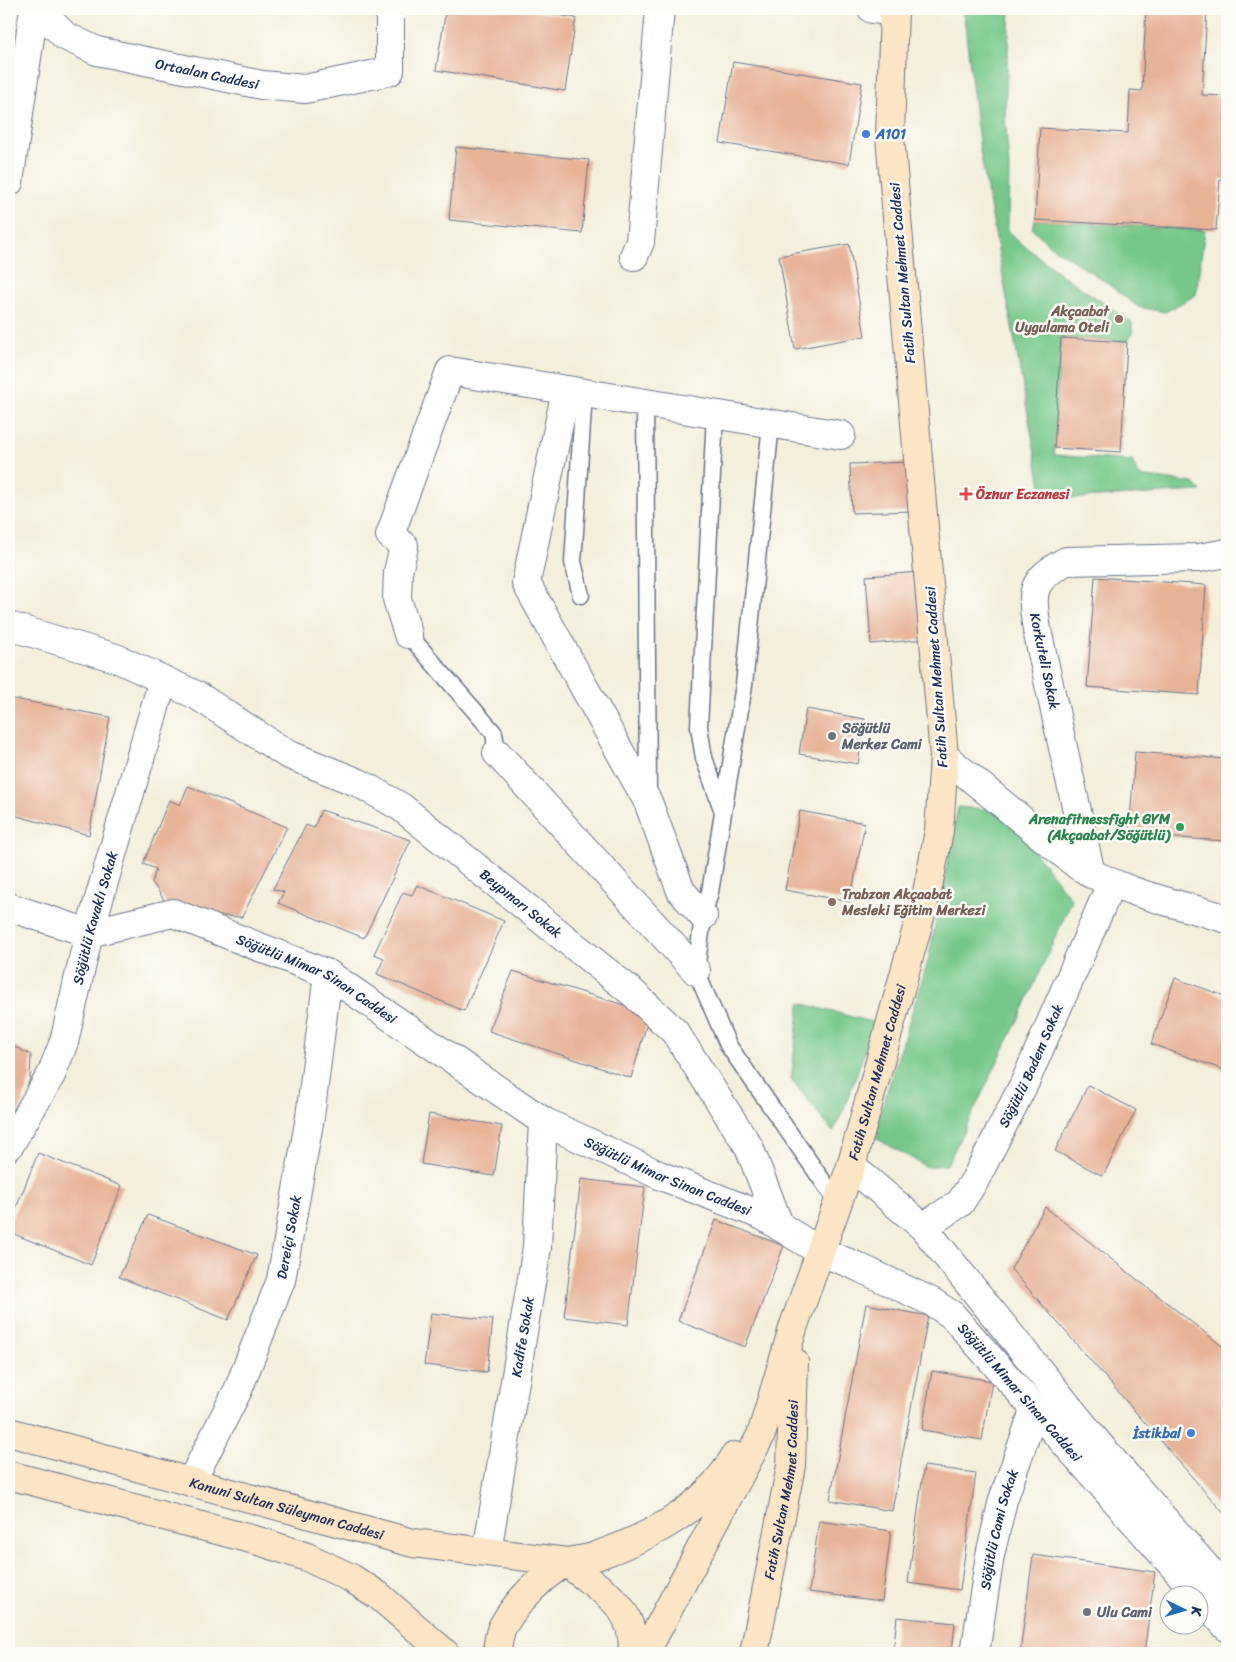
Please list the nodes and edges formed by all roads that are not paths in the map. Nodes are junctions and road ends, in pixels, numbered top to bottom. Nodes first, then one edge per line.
1 (34, 9) edge
2 (38, 9) edge
3 (390, 9) edge
4 (660, 9) edge
5 (887, 10) edge
6 (9, 182) edge
7 (634, 256) dead end
8 (575, 392) junction
9 (645, 403) junction
10 (715, 415) junction
11 (771, 424) junction
12 (841, 436) dead end
13 (1227, 554) edge
14 (581, 595) dead end
15 (9, 626) edge
16 (408, 634) joint
17 (163, 680) junction
18 (497, 753) joint
19 (944, 756) junction
20 (648, 802) junction
21 (722, 810) junction
22 (1101, 879) junction
23 (9, 907) edge
24 (703, 916) junction
25 (1227, 919) edge
26 (88, 933) junction
27 (696, 971) junction
28 (328, 974) junction
29 (543, 1121) junction
30 (9, 1146) edge
31 (851, 1166) junction
32 (838, 1203) junction
33 (780, 1227) junction
34 (922, 1227) junction
35 (821, 1252) junction
36 (794, 1325) junction
37 (779, 1382) junction
38 (1035, 1408) junction
39 (9, 1432) edge
40 (9, 1475) edge
41 (191, 1482) junction
42 (487, 1552) junction
43 (567, 1562) junction
44 (1227, 1591) edge
45 (1227, 1627) edge
46 (446, 1653) edge
47 (497, 1653) edge
48 (633, 1653) edge
49 (644, 1653) edge
50 (754, 1653) edge
51 (975, 1653) edge

1 - 6 street
2 - 3 street, Ortaalan Caddesi
4 - 7 street
5 - 19 street, Fatih Sultan Mehmet Caddesi
8 - 9 street
8 - 14 lane
8 - 16 street
8 - 20 street
9 - 10 street
9 - 20 lane
10 - 11 street
10 - 21 lane
11 - 12 street
11 - 21 lane
13 - 22 street, Korkuteli Sokak
15 - 17 street, Beypınarı Sokak
16 - 18 lane
17 - 26 street, Söğütlü Kavaklı Sokak
17 - 33 street, Beypınarı Sokak
18 - 27 street
19 - 22 street
19 - 31 street, Fatih Sultan Mehmet Caddesi
20 - 24 street
21 - 24 lane
22 - 25 street
22 - 34 street, Söğütlü Badem Sokak
23 - 26 street
24 - 27 lane
26 - 28 street, Söğütlü Mimar Sinan Caddesi
26 - 30 street, Söğütlü Kavaklı Sokak
27 - 32 lane
28 - 29 street, Söğütlü Mimar Sinan Caddesi
28 - 41 street, Dereiçi Sokak
29 - 33 street, Söğütlü Mimar Sinan Caddesi
29 - 42 street, Kadife Sokak
31 - 32 street, Fatih Sultan Mehmet Caddesi
31 - 34 street, Söğütlü Mimar Sinan Caddesi
32 - 35 street, Fatih Sultan Mehmet Caddesi
33 - 35 street, Söğütlü Mimar Sinan Caddesi
34 - 44 street, Söğütlü Mimar Sinan Caddesi
35 - 36 street, Fatih Sultan Mehmet Caddesi
35 - 38 street, Söğütlü Mimar Sinan Caddesi
36 - 37 street, Fatih Sultan Mehmet Caddesi
36 - 50 street, Fatih Sultan Mehmet Caddesi
37 - 43 street, Fatih Sultan Mehmet Caddesi
37 - 49 street, Fatih Sultan Mehmet Caddesi
38 - 45 street, Söğütlü Mimar Sinan Caddesi
38 - 51 street, Söğütlü Cami Sokak
39 - 41 street, Kanuni Sultan Süleyman Caddesi
40 - 46 street
41 - 42 street, Kanuni Sultan Süleyman Caddesi
42 - 43 street, Kanuni Sultan Süleyman Caddesi
43 - 47 street, Fatih Sultan Mehmet Caddesi
43 - 48 street

